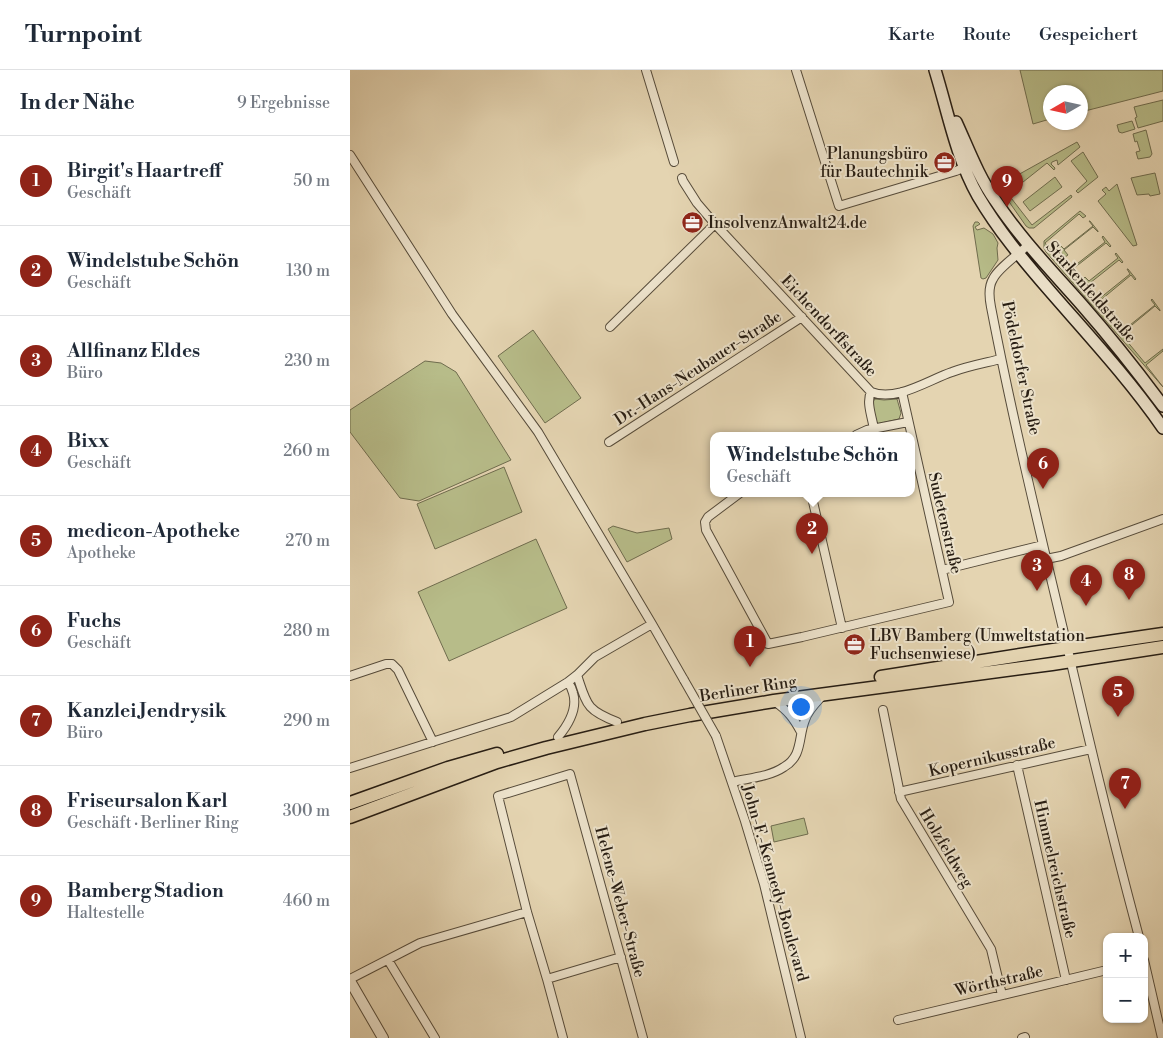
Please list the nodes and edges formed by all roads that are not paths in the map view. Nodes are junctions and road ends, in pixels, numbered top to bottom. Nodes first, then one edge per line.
1 (646, 70) edge
2 (796, 70) edge
3 (936, 73) edge
4 (350, 155) edge
5 (674, 162) dead end
6 (970, 166) junction
7 (682, 178) dead end
8 (715, 224) junction
9 (1028, 245) junction
10 (1018, 254) junction
11 (802, 318) junction
12 (610, 327) dead end
13 (1002, 359) junction
14 (1128, 360) junction
15 (1118, 368) junction
16 (871, 392) junction
17 (902, 392) junction
18 (1163, 406) edge
19 (908, 422) junction
20 (1163, 428) edge
21 (874, 429) junction
22 (863, 432) edge
23 (910, 432) edge
24 (609, 442) dead end
25 (915, 452) edge
26 (735, 497) edge
27 (812, 497) edge
28 (1163, 519) edge
29 (1043, 545) junction
30 (1046, 559) junction
31 (942, 570) junction
32 (652, 624) junction
33 (842, 628) junction
34 (1163, 634) edge
35 (1163, 647) edge
36 (1067, 648) junction
37 (1071, 662) junction
38 (577, 675) junction
39 (350, 676) edge
40 (568, 682) junction
41 (824, 694) junction
42 (774, 701) junction
43 (883, 710) dead end
44 (617, 722) junction
45 (801, 732) junction
46 (558, 737) junction
47 (433, 742) junction
48 (1092, 749) junction
49 (1017, 765) junction
50 (350, 768) edge
51 (732, 782) junction
52 (899, 792) junction
53 (350, 803) edge
54 (350, 817) edge
55 (528, 912) junction
56 (1138, 933) edge
57 (621, 957) junction
58 (388, 960) junction
59 (1103, 971) edge
60 (1148, 978) edge
61 (547, 979) junction
62 (350, 980) edge
63 (1066, 980) junction
64 (1002, 995) junction
65 (898, 1020) dead end
66 (383, 1038) edge
67 (435, 1038) edge
68 (563, 1038) edge
69 (643, 1038) edge
70 (801, 1038) edge
71 (1162, 1038) edge

1 - 5 street
2 - 6 street
3 - 6 main road
4 - 32 street, John-F.-Kennedy-Boulevard
6 - 9 main road
6 - 10 main road
7 - 8 street, Eichendorffstraße
8 - 11 street, Eichendorffstraße
8 - 12 street
9 - 10 street, Pödeldorfer Straße
9 - 14 main road, Starkenfeldstraße
10 - 13 street, Pödeldorfer Straße
10 - 15 main road, Starkenfeldstraße
11 - 16 street, Eichendorffstraße
11 - 24 street, Dr.-Hans-Neubauer-Straße
13 - 17 street, Eichendorffstraße
13 - 29 street, Pödeldorfer Straße
14 - 15 main road, Starkenfeldstraße
14 - 18 main road, Starkenfeldstraße
15 - 20 main road, Starkenfeldstraße
16 - 17 street, Eichendorffstraße
16 - 21 street
17 - 19 street, Sudetenstraße
19 - 21 street
19 - 23 street, Sudetenstraße
21 - 22 street
25 - 31 street, Sudetenstraße
26 - 33 street
27 - 33 street
28 - 30 street
29 - 30 street, Pödeldorfer Straße
29 - 31 street
30 - 36 street, Pödeldorfer Straße
31 - 33 street, Sudetenstraße
32 - 38 street
32 - 51 street, John-F.-Kennedy-Boulevard, bridge
34 - 36 main road, Berliner Ring
35 - 37 main road, Berliner Ring
36 - 37 street, Pödeldorfer Straße
36 - 44 main road, Berliner Ring
37 - 41 main road, Berliner Ring
37 - 48 street, Pödeldorfer Straße
38 - 40 street
38 - 44 street
39 - 47 street
40 - 46 street
40 - 47 street
41 - 42 main road, Berliner Ring
41 - 45 street
42 - 45 street
42 - 54 main road, Berliner Ring
43 - 52 street, Holzfeldweg
44 - 46 main road, Berliner Ring
45 - 51 street
46 - 53 main road, Berliner Ring
47 - 50 street
48 - 49 street, Kopernikusstraße
48 - 56 street, Pödeldorfer Straße
49 - 52 street, Kopernikusstraße
49 - 63 street, Himmelreichstraße
51 - 70 street, John-F.-Kennedy-Boulevard
52 - 64 street, Holzfeldweg
55 - 57 street, Helene-Weber-Straße
55 - 58 street
55 - 61 street
57 - 61 street
57 - 69 street, Helene-Weber-Straße
58 - 62 street
58 - 67 street
59 - 63 street, Wörthstraße
60 - 71 street
61 - 68 street
62 - 66 street
63 - 64 street, Wörthstraße
64 - 65 street, Wörthstraße

